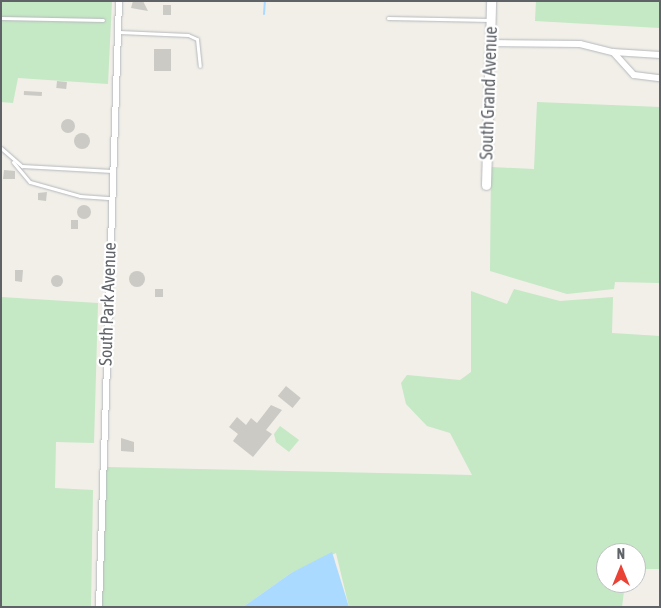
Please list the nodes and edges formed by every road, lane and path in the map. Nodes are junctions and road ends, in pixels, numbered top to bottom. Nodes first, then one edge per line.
1 (119, 1) edge
2 (492, 1) edge
3 (1, 18) edge
4 (388, 18) dead end
5 (103, 20) dead end
6 (491, 20) junction
7 (119, 32) junction
8 (490, 43) junction
9 (613, 52) junction
10 (660, 55) edge
11 (200, 66) dead end
12 (660, 78) edge
13 (1, 148) edge
14 (13, 162) junction
15 (113, 171) junction
16 (486, 185) dead end
17 (111, 198) junction
18 (99, 607) edge

1 - 7 street, South Park Avenue
2 - 6 street, South Grand Avenue
3 - 5 lane
4 - 6 lane
6 - 8 street, South Grand Avenue
7 - 11 lane
7 - 15 street, South Park Avenue
8 - 9 street
8 - 16 street, South Grand Avenue
9 - 10 street
9 - 12 street
13 - 14 lane
14 - 15 lane
14 - 17 lane
15 - 17 street, South Park Avenue
17 - 18 street, South Park Avenue

